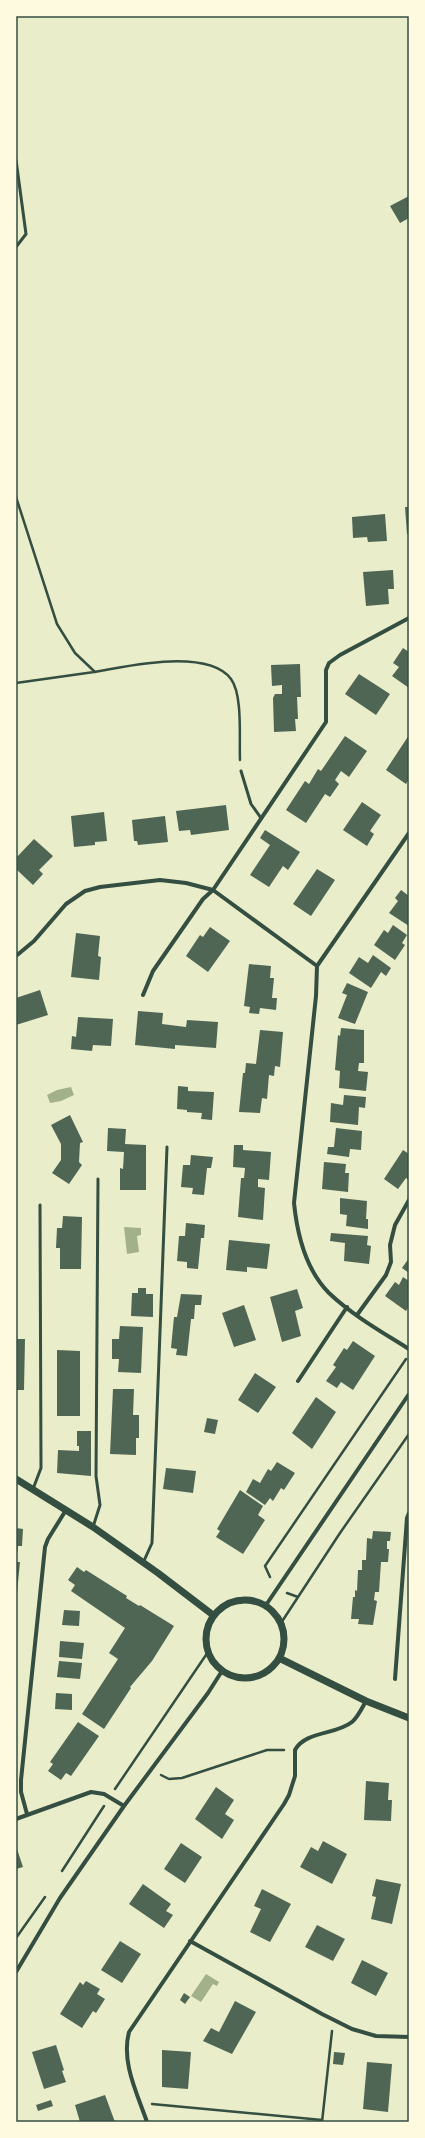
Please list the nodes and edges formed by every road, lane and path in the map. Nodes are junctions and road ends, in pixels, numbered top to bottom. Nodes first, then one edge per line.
1 (16, 160) edge
2 (16, 165) edge
3 (16, 247) edge
4 (16, 497) edge
5 (409, 618) edge
6 (95, 672) junction
7 (16, 683) edge
8 (241, 771) joint
9 (261, 818) junction
10 (409, 833) edge
11 (213, 890) junction
12 (16, 956) edge
13 (317, 966) junction
14 (143, 995) dead end
15 (166, 1147) dead end
16 (98, 1180) dead end
17 (409, 1200) edge
18 (40, 1205) dead end
19 (347, 1307) junction
20 (357, 1315) junction
21 (409, 1349) edge
22 (409, 1356) edge
23 (298, 1381) dead end
24 (409, 1394) edge
25 (409, 1434) edge
26 (16, 1479) edge
27 (33, 1489) junction
28 (66, 1510) junction
29 (409, 1513) edge
30 (93, 1527) junction
31 (143, 1562) junction
32 (276, 1589) junction
33 (298, 1598) junction
34 (266, 1605) junction
35 (213, 1615) junction
36 (281, 1623) junction
37 (279, 1658) junction
38 (222, 1671) junction
39 (395, 1679) dead end
40 (366, 1701) junction
41 (409, 1718) edge
42 (295, 1750) junction
43 (151, 1769) junction
44 (124, 1806) junction
45 (27, 1814) junction
46 (16, 1819) edge
47 (190, 1941) junction
48 (16, 1972) edge
49 (334, 2020) junction
50 (409, 2037) edge
51 (140, 2103) junction
52 (322, 2121) edge
53 (147, 2122) edge

1 - 2 lane
2 - 3 lane
4 - 6 path
5 - 9 street
6 - 7 path
6 - 8 path
8 - 9 lane
9 - 11 street
10 - 13 street
11 - 12 street
11 - 13 street
11 - 14 street
13 - 19 street
15 - 31 lane
16 - 30 lane
17 - 20 street
18 - 27 lane
19 - 20 street
19 - 23 street
20 - 21 street
22 - 32 path
24 - 32 street
25 - 33 path
26 - 27 street
27 - 28 street
28 - 30 street
28 - 45 street
29 - 39 street
30 - 31 street
31 - 35 street
32 - 33 path
32 - 34 street
33 - 36 path
34 - 35 street
34 - 36 street
35 - 38 street
36 - 37 street
37 - 38 street
37 - 40 street
38 - 43 street
40 - 41 street
40 - 42 street
42 - 43 path
42 - 47 street
43 - 44 street
44 - 45 street
44 - 48 street
45 - 46 street
47 - 49 street
47 - 51 street
49 - 50 street
49 - 52 path
51 - 52 path
51 - 53 street

